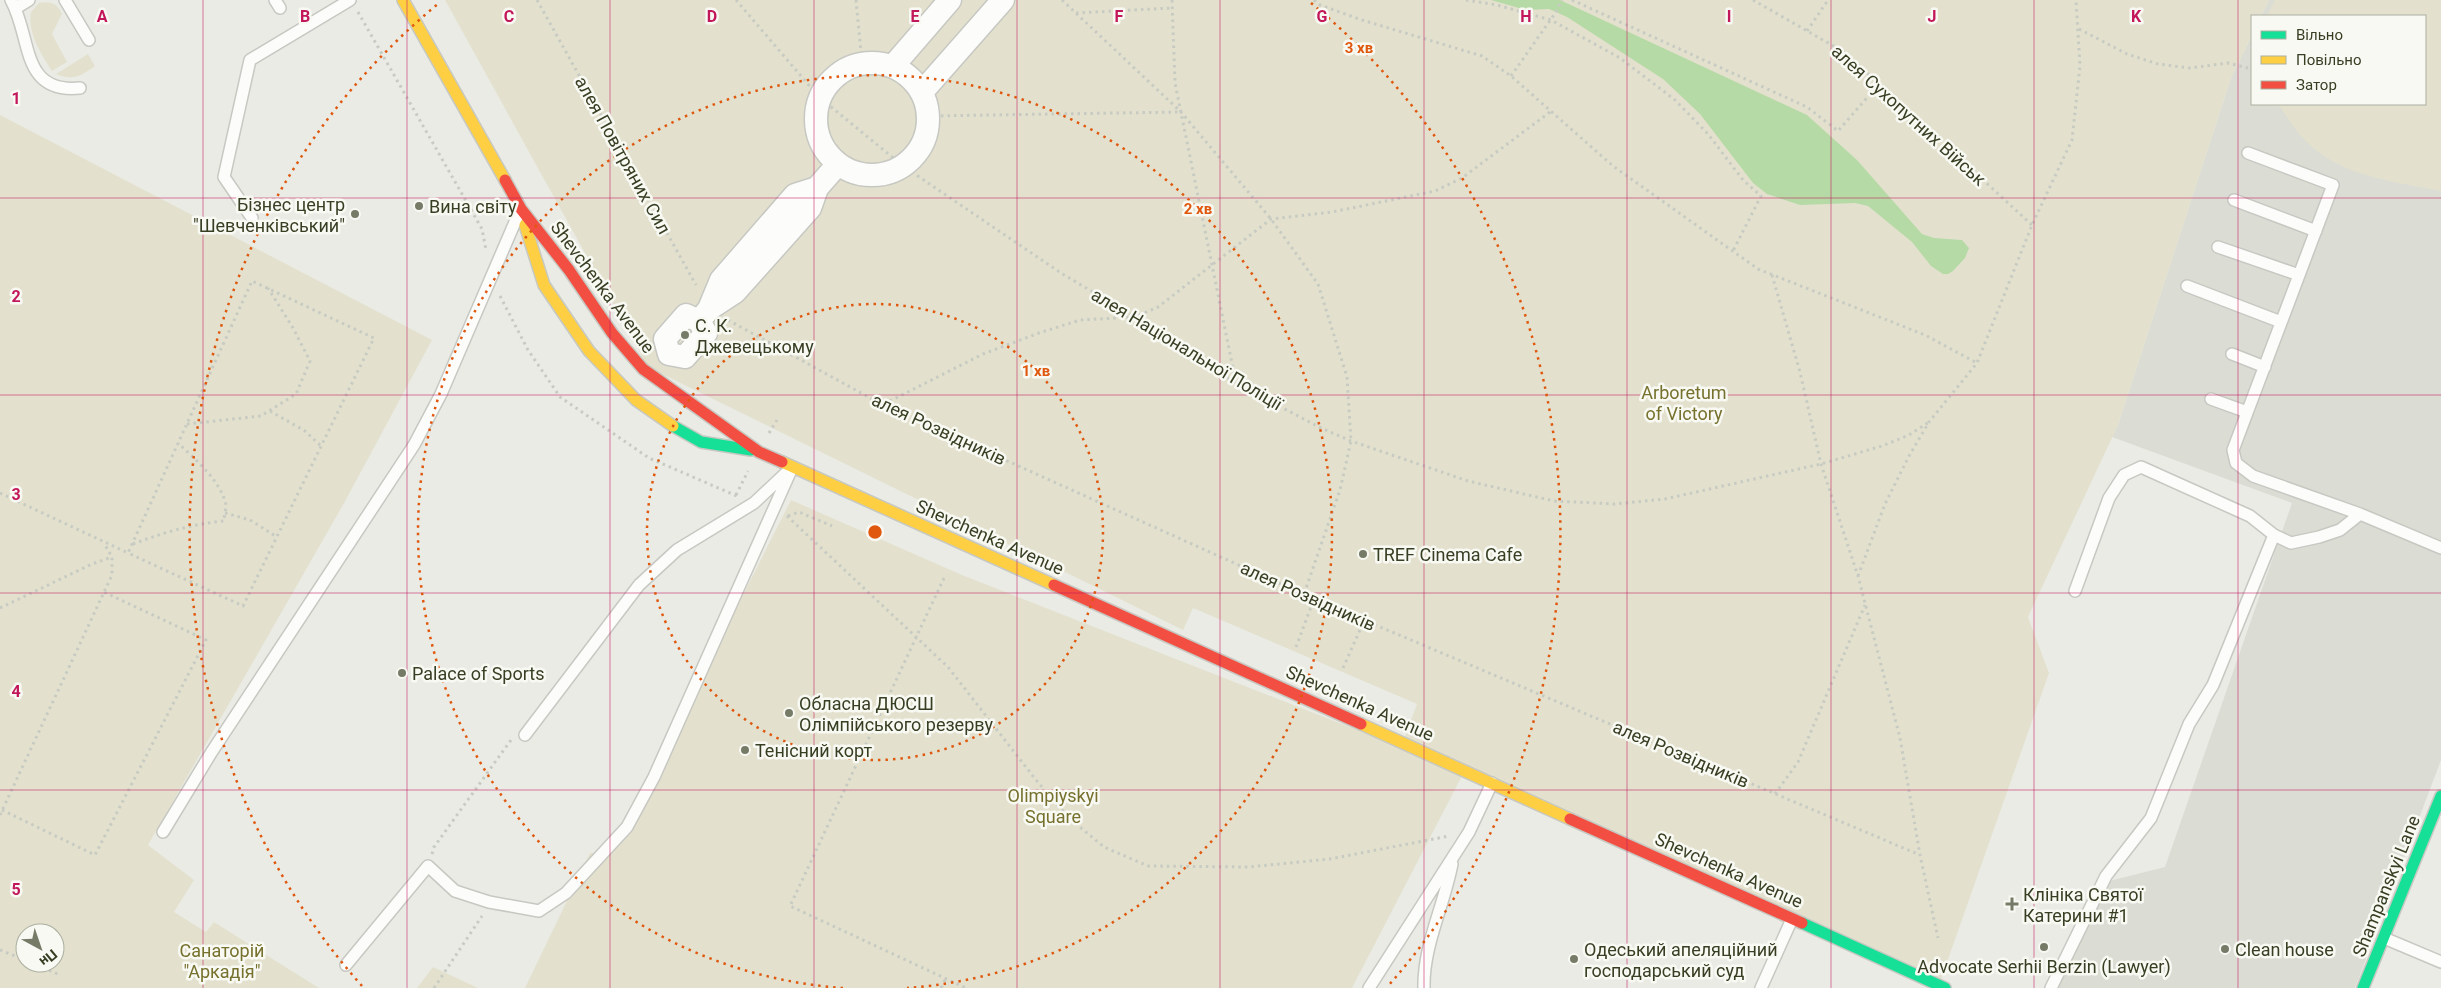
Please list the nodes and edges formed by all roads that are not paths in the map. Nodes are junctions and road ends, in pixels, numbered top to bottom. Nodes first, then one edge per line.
1 (29, 0) edge
2 (65, 0) edge
3 (350, 0) edge
4 (403, 0) edge
5 (950, 0) edge
6 (1003, 0) edge
7 (13, 4) edge
8 (88, 40) dead end
9 (893, 66) junction
10 (80, 88) dead end
11 (922, 92) junction
12 (2248, 153) dead end
13 (838, 164) junction
14 (2234, 200) dead end
15 (521, 209) junction
16 (252, 218) dead end
17 (2316, 231) junction
18 (2218, 247) dead end
19 (2299, 275) junction
20 (2186, 286) dead end
21 (2281, 322) junction
22 (2232, 354) dead end
23 (665, 360) dead end
24 (2265, 366) junction
25 (2211, 399) dead end
26 (2247, 412) junction
27 (759, 452) junction
28 (792, 468) junction
29 (2360, 514) junction
30 (2274, 535) junction
31 (2441, 548) edge
32 (2075, 591) dead end
33 (526, 735) road end
34 (1493, 782) junction
35 (2441, 796) edge
36 (163, 832) dead end
37 (1453, 857) junction
38 (1792, 918) junction
39 (2384, 938) junction
40 (2441, 962) edge
41 (346, 965) dead end
42 (1369, 988) edge
43 (1424, 988) edge
44 (1761, 988) edge
45 (1945, 988) edge
46 (2051, 988) edge
47 (2363, 988) edge

1 - 7 lane
2 - 8 lane
3 - 16 lane
4 - 15 main road, Shevchenka Avenue
5 - 9 street
6 - 11 street
7 - 10 lane
9 - 11 street
9 - 13 street
11 - 13 street
12 - 17 lane
13 - 23 street
14 - 17 lane
15 - 27 main road, Shevchenka Avenue
15 - 27 main road, Shevchenka Avenue
15 - 36 lane
17 - 19 lane
18 - 19 lane
19 - 21 lane
20 - 21 lane
21 - 24 lane
22 - 24 lane
24 - 26 lane
25 - 26 lane
26 - 29 lane
27 - 28 main road, Shevchenka Avenue
28 - 33 lane
28 - 34 main road, Shevchenka Avenue
28 - 41 lane
29 - 30 lane
29 - 31 lane
30 - 32 lane
30 - 46 lane
34 - 37 lane
34 - 38 main road, Shevchenka Avenue
35 - 39 main road, Shampanskyi Lane
37 - 42 lane
37 - 43 lane
38 - 44 lane
38 - 45 main road, Shevchenka Avenue
39 - 40 lane
39 - 47 main road, Shampanskyi Lane

